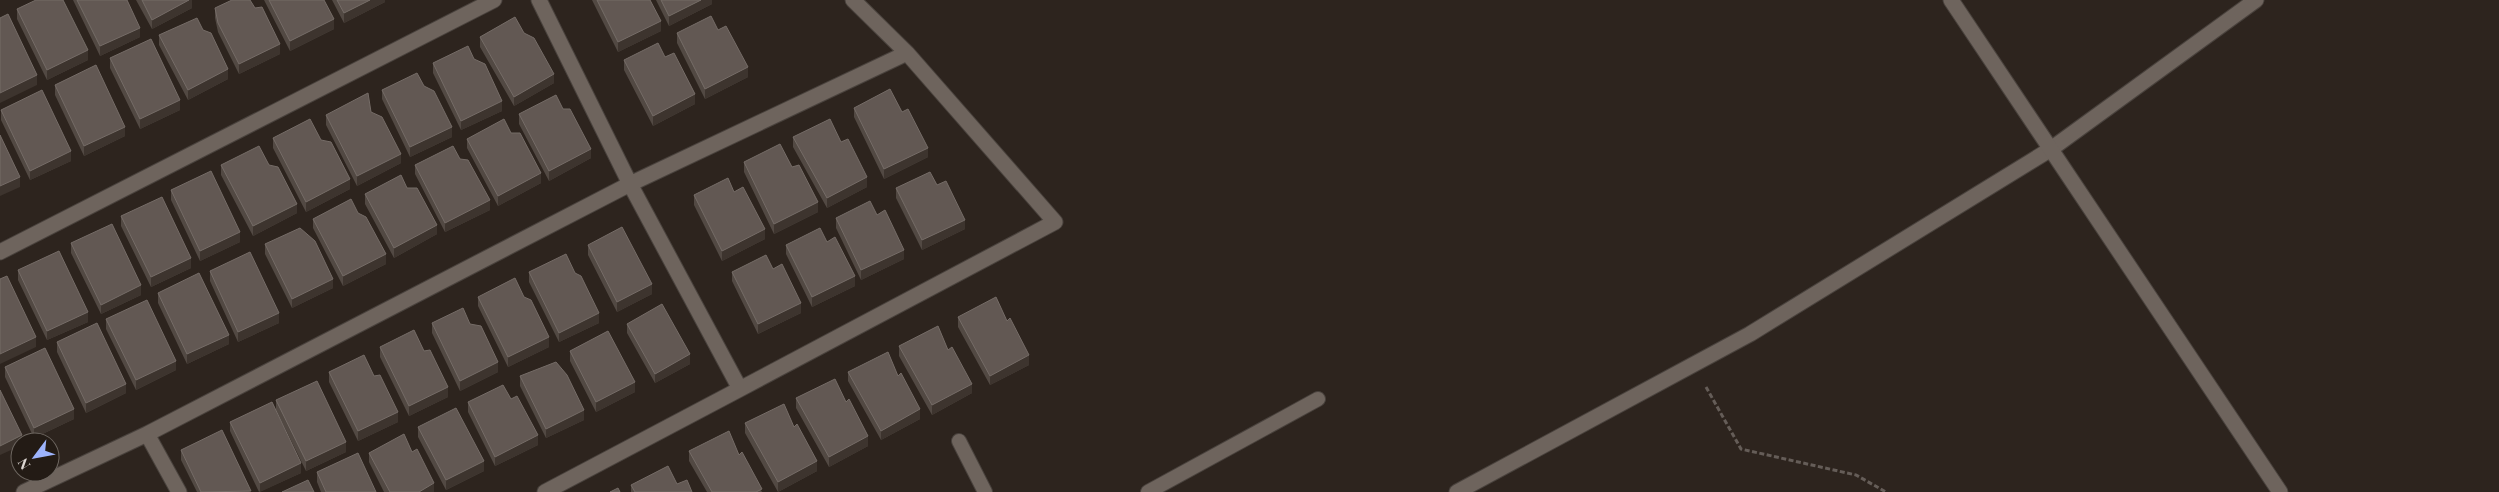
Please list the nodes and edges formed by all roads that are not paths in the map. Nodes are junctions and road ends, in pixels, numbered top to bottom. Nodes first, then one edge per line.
1 (494, 0) edge
2 (539, 0) edge
3 (853, 0) edge
4 (1950, 0) edge
5 (2256, 0) edge
6 (907, 53) junction
7 (2051, 149) junction
8 (630, 184) junction
9 (0, 252) edge
10 (740, 389) junction
11 (1318, 399) dead end
12 (147, 434) junction
13 (960, 442) dead end
14 (24, 492) edge
15 (179, 492) edge
16 (545, 492) edge
17 (985, 492) edge
18 (1148, 492) edge
19 (1457, 492) edge
20 (2280, 492) edge

1 - 9 street
2 - 8 street
3 - 6 street
4 - 7 street
5 - 7 street
6 - 8 street
6 - 10 street
7 - 19 street
7 - 20 street
8 - 10 street
8 - 12 street
10 - 16 street
11 - 18 lane
12 - 14 street
12 - 15 street
13 - 17 lane

